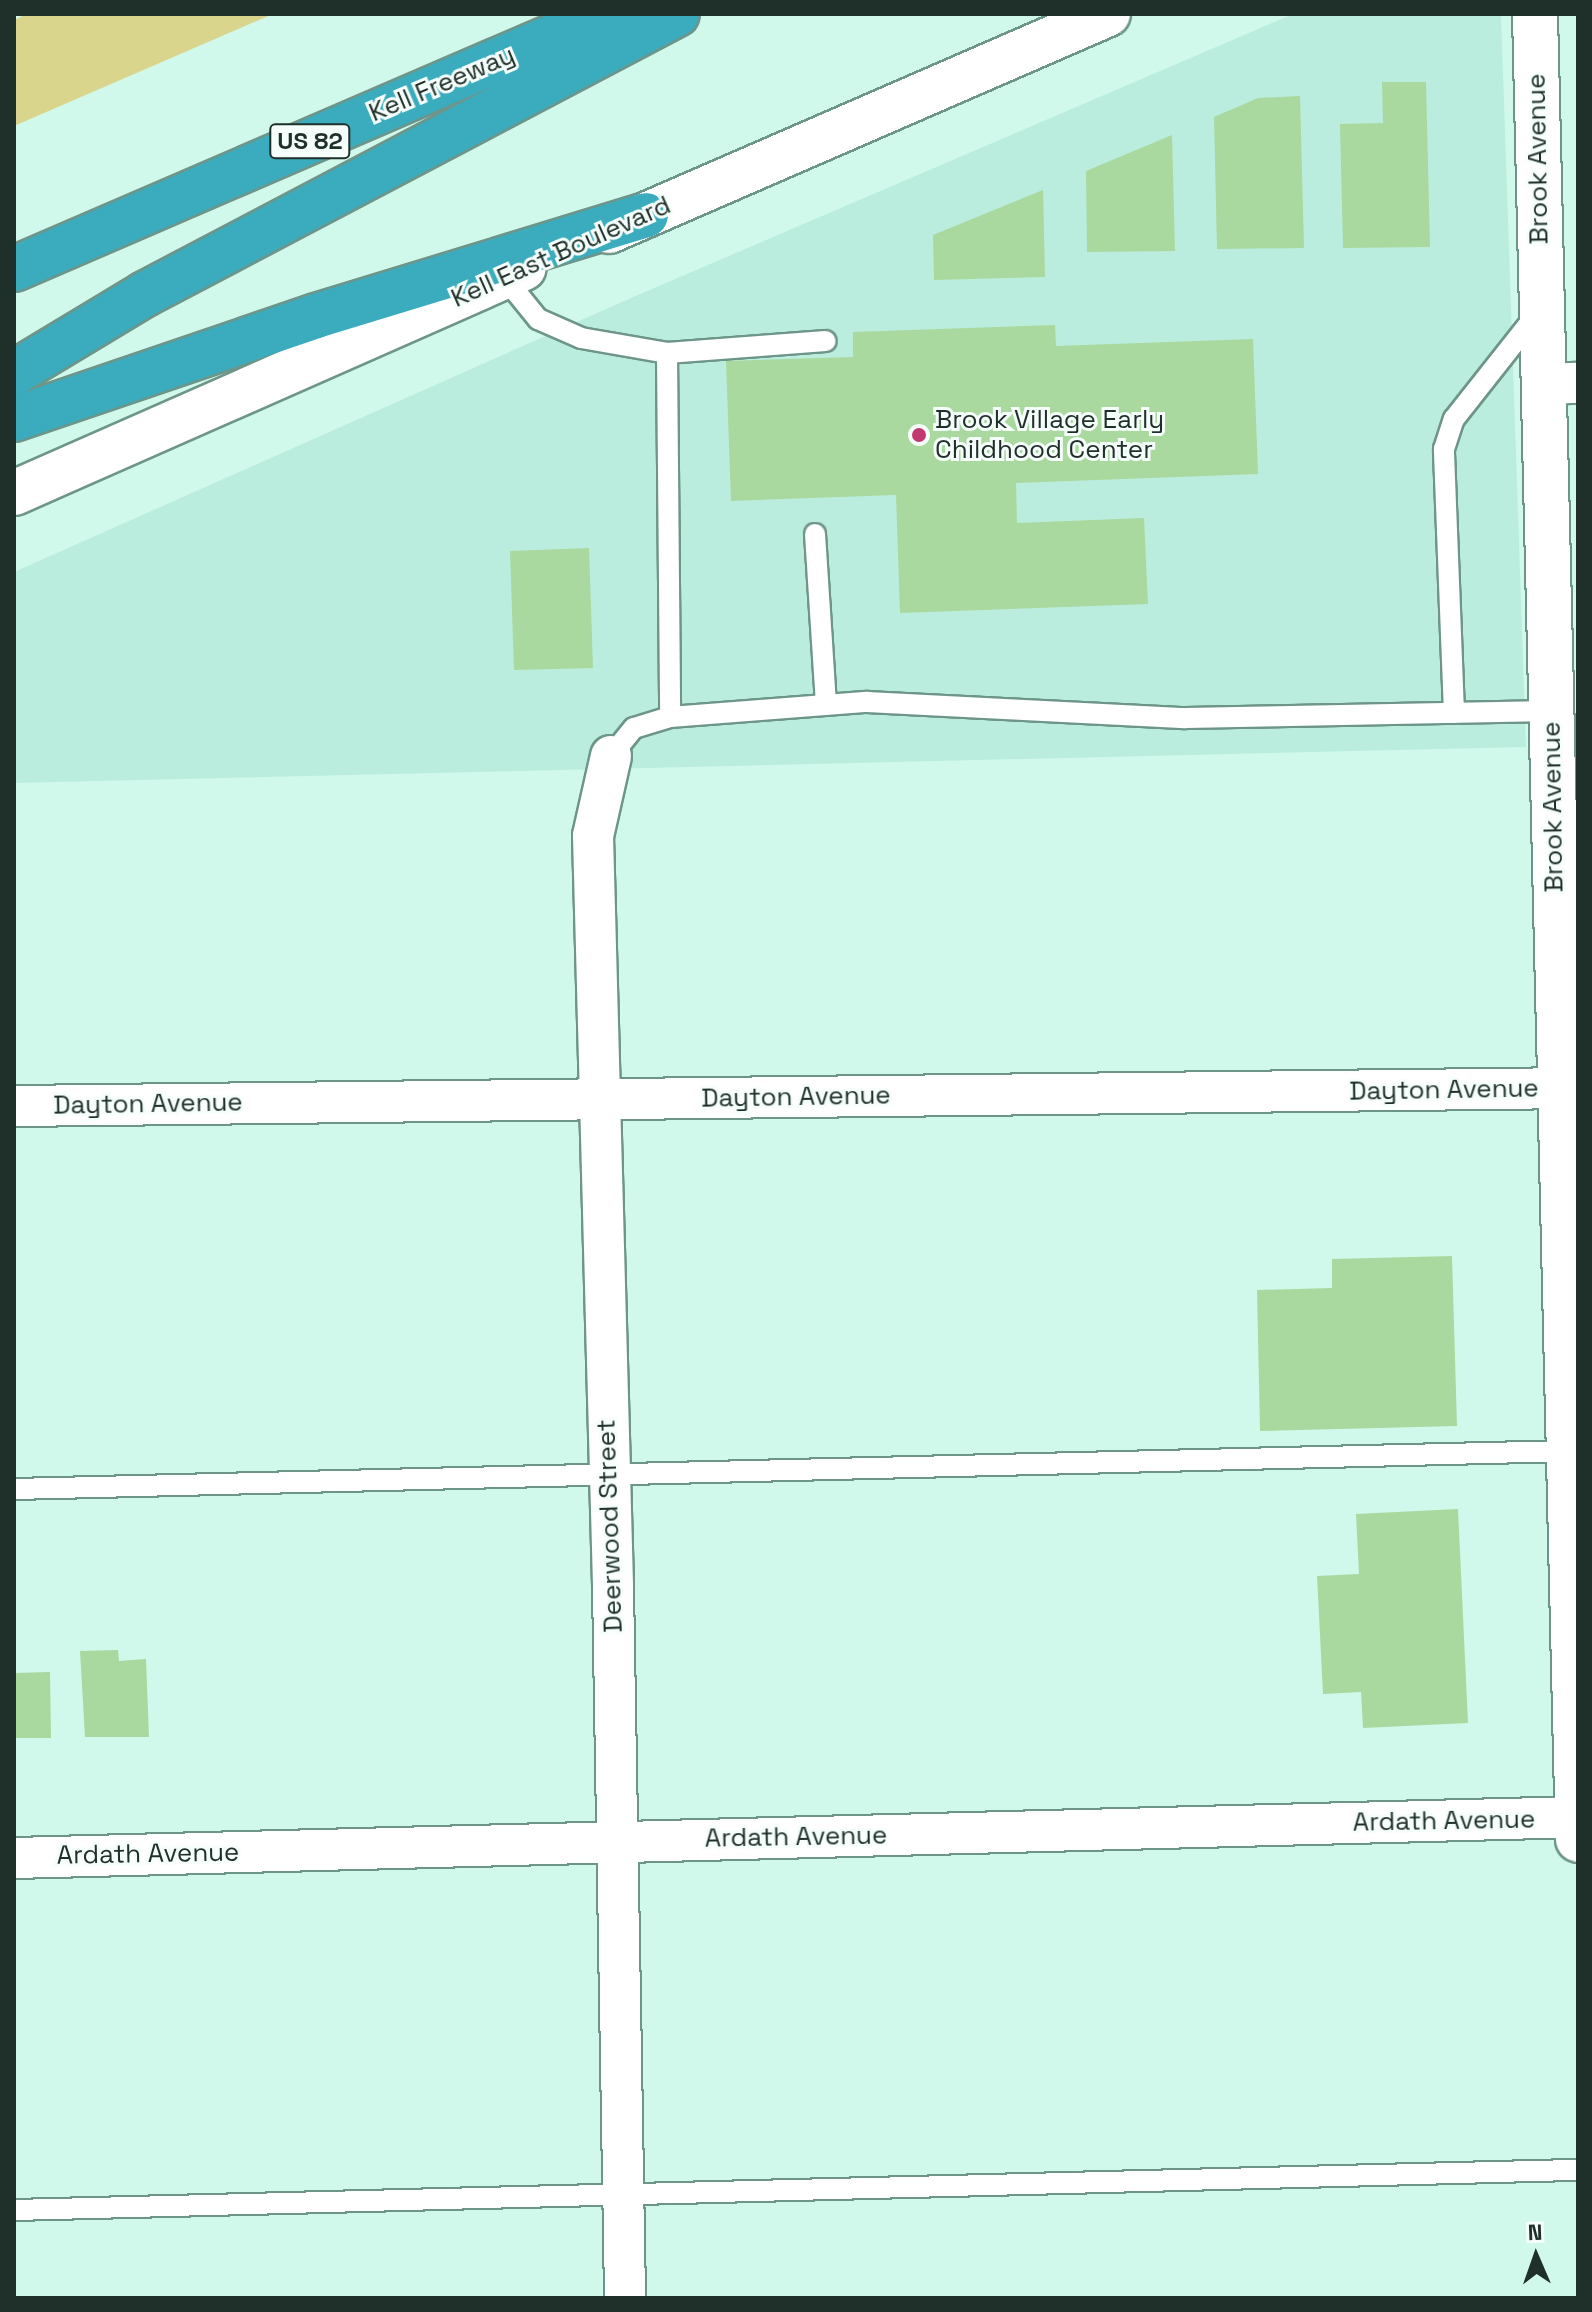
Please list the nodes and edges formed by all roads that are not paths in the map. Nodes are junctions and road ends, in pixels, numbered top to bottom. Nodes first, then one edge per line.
1 (605, 14) edge
2 (677, 14) edge
3 (1108, 14) edge
4 (1535, 14) edge
5 (646, 215) junction
6 (14, 269) edge
7 (504, 277) junction
8 (1542, 308) junction
9 (826, 341) dead end
10 (667, 353) junction
11 (14, 373) edge
12 (1560, 384) edge
13 (14, 419) edge
14 (14, 493) edge
15 (815, 534) dead end
16 (826, 705) junction
17 (1454, 713) junction
18 (670, 717) junction
19 (1560, 727) edge
20 (611, 756) joint
21 (1569, 1088) edge
22 (601, 1098) junction
23 (14, 1106) edge
24 (1573, 1451) edge
25 (609, 1475) junction
26 (14, 1489) edge
27 (1578, 1817) edge
28 (1578, 1839) edge
29 (616, 1842) junction
30 (14, 1858) edge
31 (1578, 2170) edge
32 (624, 2195) junction
33 (14, 2210) edge
34 (625, 2298) edge

1 - 6 highway, Kell Freeway / US 82
2 - 11 highway
3 - 5 street, Kell East Boulevard
4 - 8 street, Brook Avenue
5 - 7 street, Kell East Boulevard
5 - 13 highway
7 - 10 lane
7 - 14 street, Kell East Boulevard
8 - 12 street, Brook Avenue
8 - 17 lane
9 - 10 lane
10 - 18 lane
12 - 19 street, Brook Avenue
15 - 16 lane
16 - 17 lane
16 - 18 lane
17 - 19 lane
18 - 20 lane
19 - 21 street, Brook Avenue
20 - 22 street, Deerwood Street
21 - 22 street, Dayton Avenue
21 - 24 street, Brook Avenue
22 - 23 street, Dayton Avenue
22 - 25 street, Deerwood Street
24 - 25 lane
24 - 27 street, Brook Avenue
25 - 26 lane
25 - 29 street, Deerwood Street
27 - 28 street, Brook Avenue
27 - 29 street, Ardath Avenue
29 - 30 street, Ardath Avenue
29 - 32 street, Deerwood Street
31 - 32 lane
32 - 33 lane
32 - 34 street, Deerwood Street

